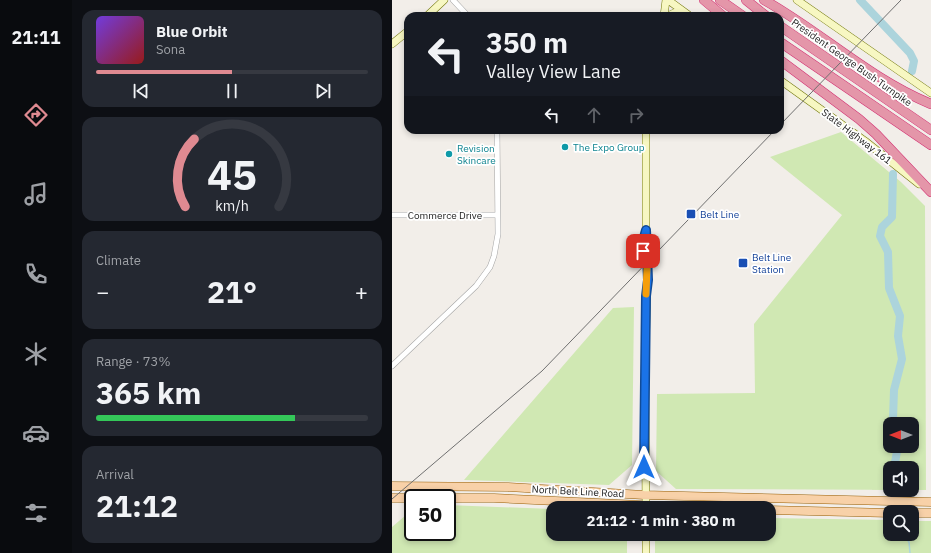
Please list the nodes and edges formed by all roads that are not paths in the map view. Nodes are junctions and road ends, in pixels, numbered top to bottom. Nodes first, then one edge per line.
1 (444, 0) edge
2 (453, 0) edge
3 (667, 0) edge
4 (704, 0) edge
5 (720, 0) edge
6 (746, 0) edge
7 (764, 0) edge
8 (797, 0) edge
9 (430, 12) edge
10 (464, 12) edge
11 (665, 12) edge
12 (684, 12) edge
13 (718, 12) edge
14 (737, 12) edge
15 (761, 12) edge
16 (784, 12) edge
17 (784, 12) edge
18 (784, 29) edge
19 (404, 34) edge
20 (392, 44) edge
21 (784, 45) edge
22 (784, 63) edge
23 (784, 83) edge
24 (931, 93) edge
25 (931, 104) edge
26 (931, 130) edge
27 (497, 134) edge
28 (646, 134) edge
29 (931, 145) edge
30 (931, 193) edge
31 (392, 215) edge
32 (497, 215) junction
33 (392, 366) edge
34 (392, 486) edge
35 (644, 495) junction
36 (392, 498) edge
37 (546, 501) edge
38 (645, 501) edge
39 (931, 502) edge
40 (776, 510) edge
41 (883, 513) edge
42 (919, 513) edge
43 (931, 513) edge
44 (646, 541) edge
45 (646, 553) edge

1 - 9 main road
2 - 10 street
3 - 11 main road
3 - 12 main road
4 - 13 highway
5 - 14 highway
6 - 15 highway
7 - 17 highway
8 - 24 main road
16 - 25 highway
18 - 26 highway, President George Bush Turnpike
19 - 20 main road
21 - 29 highway
22 - 30 highway
23 - 30 main road, State Highway 161
27 - 32 street
28 - 35 main road
31 - 32 street, Commerce Drive
32 - 33 street
34 - 35 main road, North Belt Line Road
35 - 38 main road
35 - 39 main road, North Belt Line Road
36 - 37 main road, North Belt Line Road
40 - 41 main road
42 - 43 main road
44 - 45 main road

